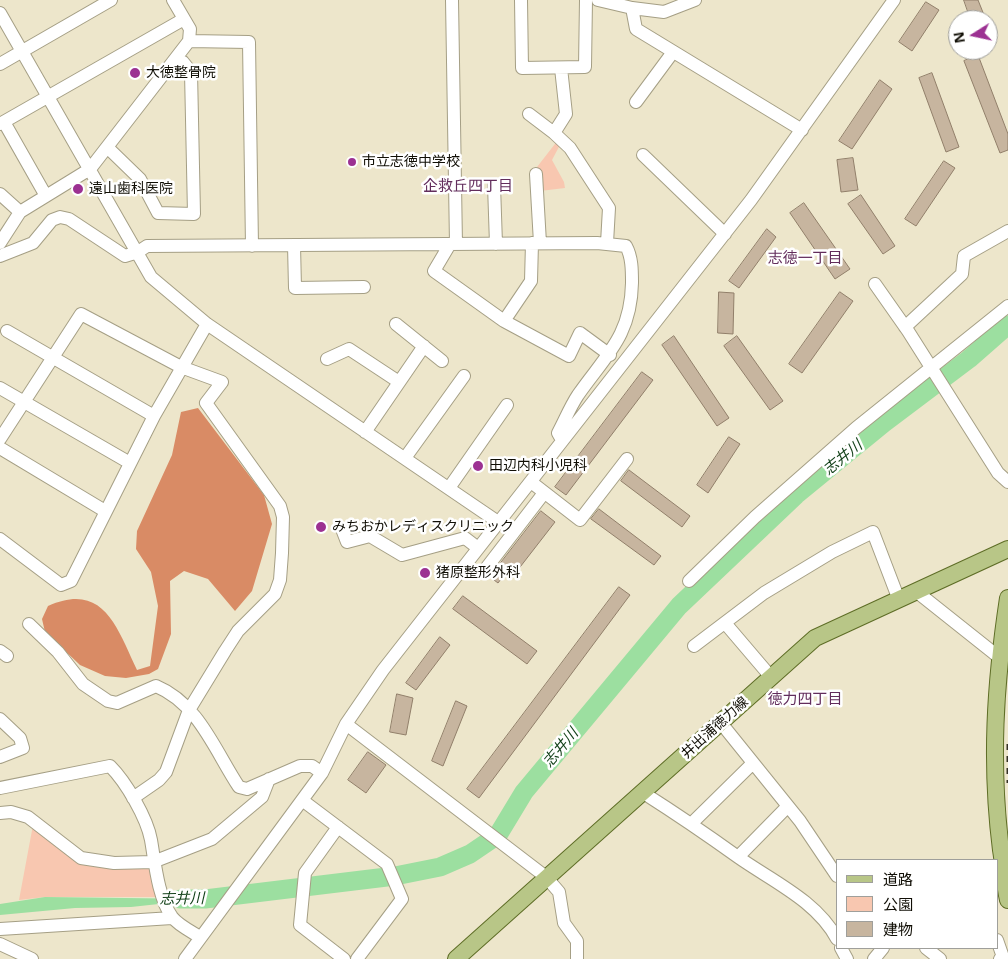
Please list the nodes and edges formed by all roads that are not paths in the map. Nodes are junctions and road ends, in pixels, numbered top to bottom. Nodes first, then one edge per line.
1 (111, 0) edge
2 (173, 0) edge
3 (452, 0) edge
4 (521, 0) edge
5 (586, 0) edge
6 (598, 0) edge
7 (695, 0) edge
8 (888, 3) edge
9 (632, 8) junction
10 (0, 13) edge
11 (184, 19) junction
12 (189, 41) junction
13 (22, 52) junction
14 (673, 52) junction
15 (176, 59) junction
16 (0, 64) edge
17 (561, 68) junction
18 (49, 97) junction
19 (636, 102) dead end
20 (529, 114) dead end
21 (2, 123) edge
22 (802, 130) junction
23 (554, 133) junction
24 (107, 147) junction
25 (643, 155) dead end
26 (90, 169) junction
27 (536, 174) dead end
28 (494, 184) dead end
29 (0, 194) edge
30 (46, 196) junction
31 (20, 212) junction
32 (1008, 231) edge
33 (725, 234) junction
34 (0, 243) edge
35 (536, 243) junction
36 (608, 243) junction
37 (453, 244) junction
38 (496, 244) junction
39 (294, 245) junction
40 (252, 246) junction
41 (138, 252) junction
42 (0, 256) edge
43 (875, 284) dead end
44 (364, 287) dead end
45 (1008, 306) edge
46 (504, 321) junction
47 (207, 324) junction
48 (396, 324) dead end
49 (905, 327) junction
50 (7, 331) dead end
51 (424, 346) junction
52 (610, 355) junction
53 (52, 356) junction
54 (327, 359) dead end
55 (442, 361) dead end
56 (931, 366) junction
57 (181, 367) junction
58 (464, 376) dead end
59 (399, 382) junction
60 (0, 388) edge
61 (23, 402) junction
62 (506, 405) dead end
63 (154, 416) junction
64 (365, 432) junction
65 (0, 438) edge
66 (562, 440) junction
67 (0, 448) edge
68 (405, 458) junction
69 (627, 459) dead end
70 (130, 463) junction
71 (531, 482) junction
72 (1008, 482) edge
73 (448, 488) junction
74 (544, 492) junction
75 (105, 511) junction
76 (498, 522) junction
77 (342, 529) dead end
78 (0, 539) edge
79 (478, 548) junction
80 (1008, 548) edge
81 (484, 571) dead end
82 (689, 581) dead end
83 (917, 592) junction
84 (1008, 598) edge
85 (898, 600) junction
86 (725, 623) junction
87 (29, 624) dead end
88 (694, 646) dead end
89 (1000, 658) junction
90 (771, 677) junction
91 (189, 710) junction
92 (0, 719) edge
93 (721, 723) junction
94 (346, 724) junction
95 (0, 757) edge
96 (753, 763) junction
97 (322, 773) junction
98 (269, 779) junction
99 (0, 788) edge
100 (642, 792) junction
101 (133, 798) junction
102 (302, 800) junction
103 (788, 806) junction
104 (0, 813) edge
105 (692, 823) junction
106 (338, 827) junction
107 (738, 857) junction
108 (153, 862) junction
109 (836, 875) edge
110 (546, 877) junction
111 (1005, 894) edge
112 (172, 918) junction
113 (0, 929) edge
114 (200, 937) junction
115 (836, 937) edge
116 (0, 944) edge
117 (998, 944) edge
118 (882, 949) edge
119 (927, 949) edge
120 (1002, 958) edge
121 (32, 959) edge
122 (185, 959) edge
123 (344, 959) edge
124 (357, 959) edge
125 (456, 959) edge
126 (577, 959) edge
127 (874, 959) edge
128 (940, 959) edge

1 - 13 street
2 - 11 street
3 - 37 street
4 - 17 street
5 - 17 street
6 - 9 street
7 - 9 street
8 - 22 street
9 - 14 street
10 - 13 street
11 - 12 street
11 - 18 street
12 - 15 street
12 - 40 street
13 - 16 street
13 - 18 street
14 - 19 street
14 - 22 street
15 - 24 street
15 - 24 street
17 - 23 street
18 - 21 street
18 - 26 street
20 - 23 street
21 - 30 street
22 - 33 street
23 - 36 street
24 - 26 street
25 - 33 street
26 - 30 street
26 - 41 street
27 - 35 street
28 - 38 street
29 - 31 street
30 - 31 street
31 - 34 street
32 - 49 street
33 - 66 street
35 - 36 street
35 - 38 street
35 - 46 street
36 - 52 street
37 - 38 street
37 - 39 street
37 - 46 street
39 - 40 street
39 - 44 street
40 - 41 street
41 - 42 street
41 - 47 street
43 - 49 street
45 - 56 street
46 - 52 street
47 - 57 street
47 - 64 street
48 - 51 street
49 - 56 street
50 - 53 street
51 - 55 street
51 - 59 street
52 - 66 street
53 - 57 street
53 - 61 street
53 - 63 street
54 - 59 street
56 - 72 street
56 - 82 street
57 - 63 street
57 - 91 street
58 - 68 street
59 - 64 street
60 - 61 street
61 - 65 street
61 - 70 street
62 - 73 street
63 - 70 street
64 - 68 street
66 - 71 street
67 - 75 street
68 - 73 street
69 - 74 street
70 - 75 street
71 - 74 street
71 - 76 street
73 - 76 street
74 - 81 street
75 - 78 street
76 - 79 street
77 - 79 street
79 - 94 street
80 - 83 main road, 井出浦徳力線
83 - 85 main road, 井出浦徳力線
83 - 89 street
84 - 89 main road
85 - 86 street
85 - 90 main road, 井出浦徳力線
86 - 88 street
86 - 90 street
87 - 91 street
89 - 111 main road
90 - 93 main road, 井出浦徳力線
91 - 98 street
91 - 101 street
92 - 95 street
93 - 96 street
93 - 100 main road, 井出浦徳力線
94 - 97 street
94 - 110 street
96 - 103 street
96 - 105 street
97 - 98 street
97 - 102 street
98 - 108 street
99 - 101 street
100 - 105 street
100 - 110 main road, 井出浦徳力線
101 - 108 street
102 - 106 street
102 - 114 street
103 - 107 street
103 - 109 street
104 - 108 street
105 - 107 street
106 - 123 street
106 - 124 street
107 - 115 street
108 - 112 street
110 - 125 main road, 井出浦徳力線
110 - 126 street
112 - 113 street
112 - 114 street
114 - 122 street
116 - 121 street
117 - 120 street
118 - 127 street
119 - 128 street

